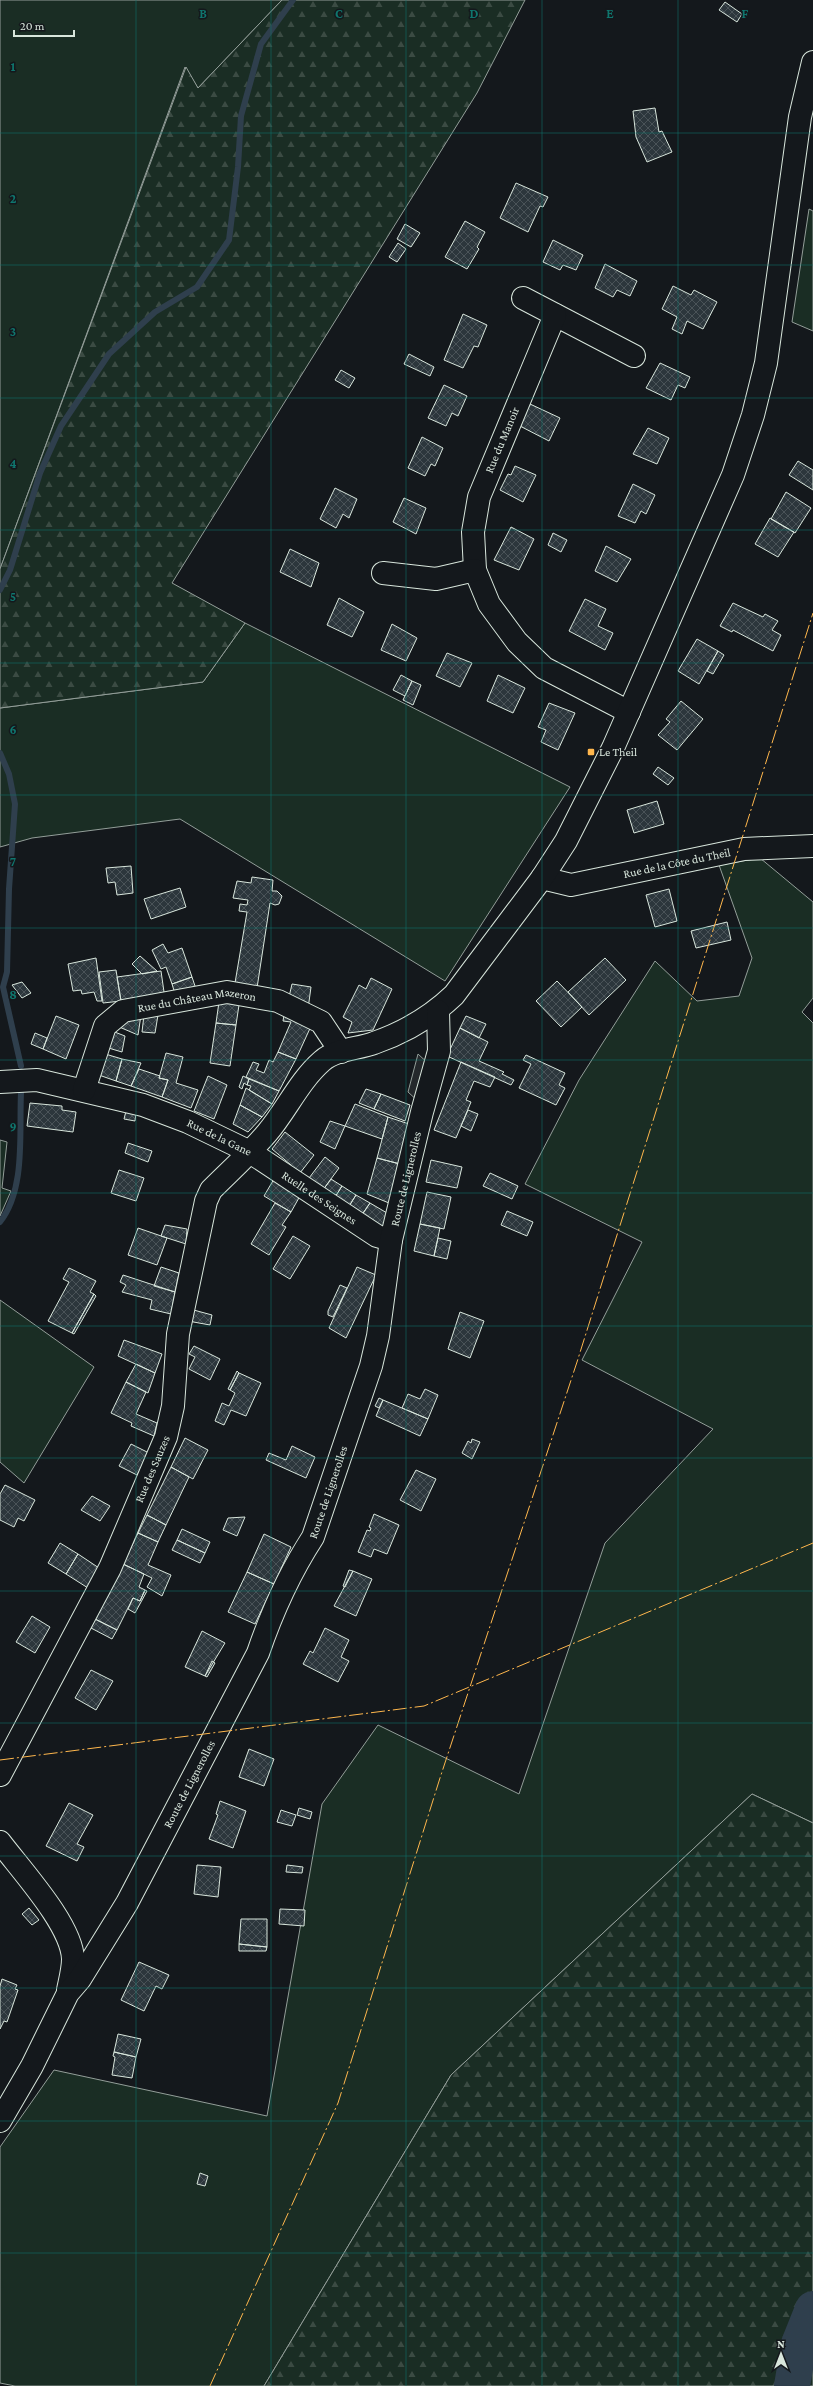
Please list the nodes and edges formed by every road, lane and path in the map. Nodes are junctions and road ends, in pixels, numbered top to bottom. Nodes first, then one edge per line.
1 (813, 62) edge
2 (523, 298) dead end
3 (555, 315) junction
4 (634, 356) dead end
5 (475, 570) junction
6 (383, 573) dead end
7 (629, 712) junction
8 (813, 846) edge
9 (542, 878) junction
10 (438, 1011) junction
11 (341, 1052) junction
12 (0, 1082) edge
13 (84, 1090) junction
14 (250, 1152) junction
15 (391, 1240) junction
16 (0, 1774) edge
17 (0, 1842) edge
18 (63, 1926) junction
19 (105, 1935) junction
20 (68, 1993) junction
21 (0, 2121) edge

1 - 7 street, Rue de la Gane
2 - 3 street
3 - 4 street
3 - 5 street, Rue du Manoir
5 - 6 street
5 - 7 street, Rue du Manoir
7 - 9 street, Rue de la Gane
8 - 9 street, Rue de la Côte du Theil
9 - 10 street, Rue de la Gane
10 - 11 street, Rue de la Gane
10 - 15 street, Route de Lignerolles
11 - 13 street, Rue du Château Mazeron
11 - 14 street, Rue de la Gane
12 - 13 street, Rue de la Gane
13 - 14 street, Rue de la Gane
14 - 15 street, Ruelle des Seignes
14 - 16 street, Rue des Sauzes
15 - 19 street, Route de Lignerolles
17 - 18 street
18 - 19 street
18 - 20 street
19 - 20 street, Route de Lignerolles
20 - 21 street

